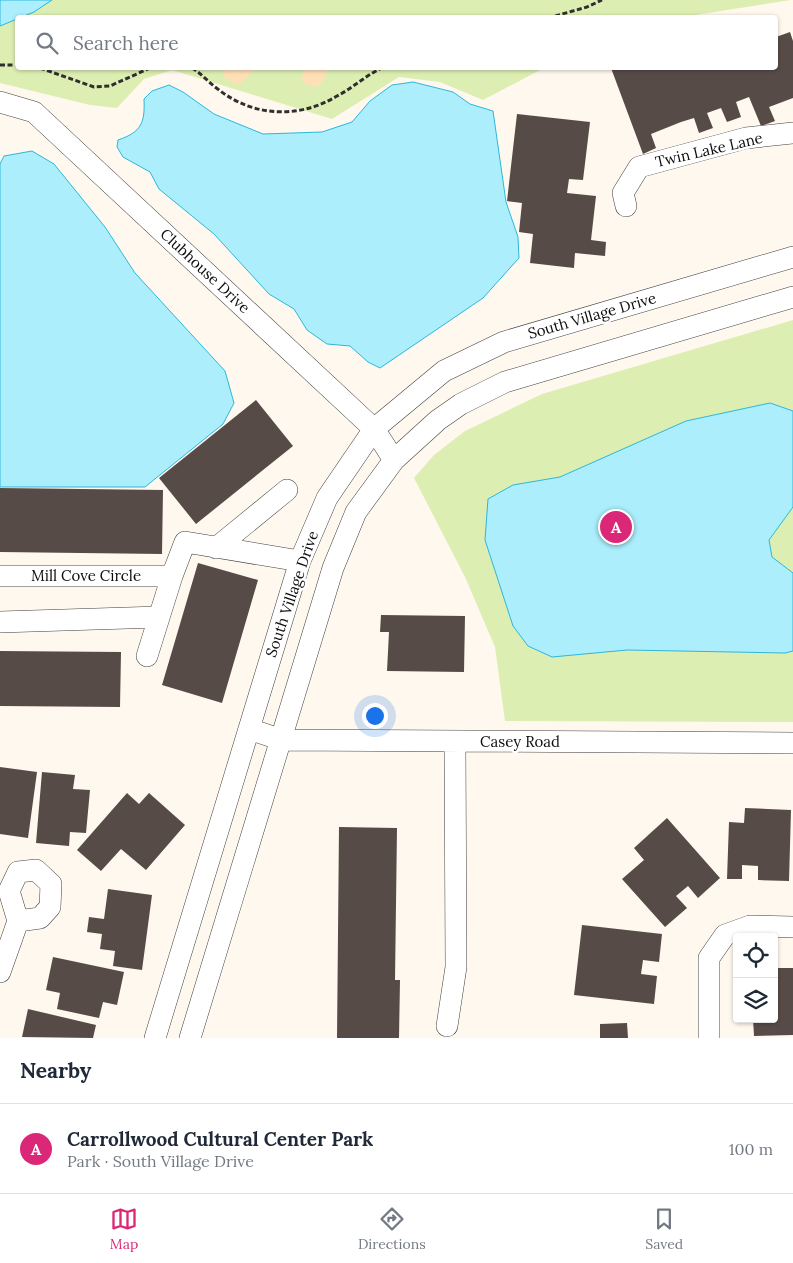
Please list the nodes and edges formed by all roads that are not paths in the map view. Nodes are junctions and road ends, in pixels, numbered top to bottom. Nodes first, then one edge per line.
1 (0, 102) edge
2 (793, 133) edge
3 (626, 206) dead end
4 (793, 257) edge
5 (793, 297) edge
6 (374, 429) junction
7 (394, 460) junction
8 (287, 490) dead end
9 (216, 548) junction
10 (300, 561) junction
11 (0, 576) edge
12 (172, 576) junction
13 (159, 617) junction
14 (0, 622) edge
15 (147, 656) dead end
16 (249, 729) junction
17 (282, 740) junction
18 (455, 741) junction
19 (793, 743) edge
20 (18, 921) dead end
21 (793, 927) edge
22 (0, 972) edge
23 (447, 1026) dead end
24 (155, 1038) edge
25 (190, 1038) edge
26 (709, 1038) edge

1 - 6 street, Clubhouse Drive
2 - 3 street, Twin Lake Lane
4 - 6 street, South Village Drive
5 - 7 street, South Village Drive
6 - 7 street, Clubhouse Drive
6 - 10 street, South Village Drive
7 - 17 street, South Village Drive
8 - 9 street
9 - 10 street
9 - 12 street
10 - 16 street, South Village Drive
11 - 12 street, Mill Cove Circle
12 - 13 street
13 - 14 street
13 - 15 street
16 - 17 street, Casey Road
16 - 24 street, South Village Drive
17 - 18 street, Casey Road
17 - 25 street, South Village Drive
18 - 19 street, Casey Road
18 - 23 street
20 - 22 street
21 - 26 street

